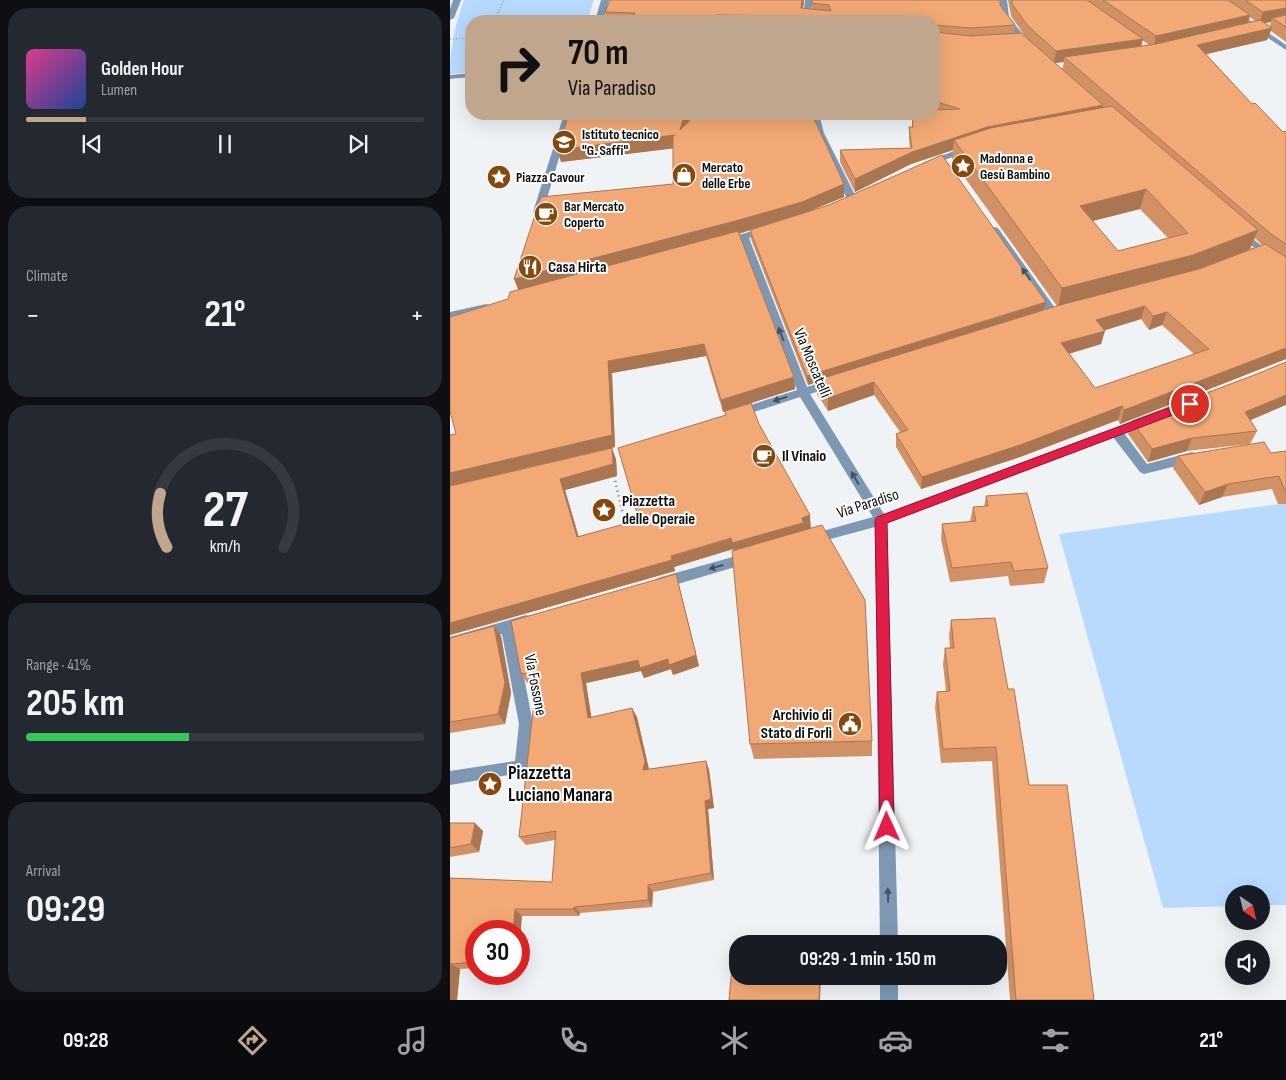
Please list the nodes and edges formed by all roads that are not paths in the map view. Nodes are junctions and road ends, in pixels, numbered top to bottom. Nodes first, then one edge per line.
1 (457, 0) edge
2 (605, 0) edge
3 (809, 0) edge
4 (1003, 0) edge
5 (1215, 0) edge
6 (601, 15) edge
7 (806, 15) edge
8 (450, 18) edge
9 (1267, 26) edge
10 (1257, 28) junction
11 (1248, 30) edge
12 (1286, 48) edge
13 (1034, 51) edge
14 (465, 76) edge
15 (450, 77) edge
16 (566, 120) edge
17 (817, 120) edge
18 (977, 147) edge
19 (915, 168) edge
20 (852, 199) edge
21 (987, 220) edge
22 (535, 221) edge
23 (780, 226) edge
24 (1232, 226) edge
25 (744, 237) junction
26 (719, 244) edge
27 (1286, 269) edge
28 (493, 305) edge
29 (1054, 314) edge
30 (450, 316) edge
31 (840, 380) edge
32 (803, 392) junction
33 (1162, 414) edge
34 (730, 416) edge
35 (1116, 432) junction
36 (1206, 455) edge
37 (881, 520) junction
38 (797, 544) edge
39 (760, 555) edge
40 (649, 586) edge
41 (535, 618) edge
42 (508, 627) junction
43 (450, 644) edge
44 (450, 778) edge
45 (889, 935) edge
46 (889, 985) edge
47 (889, 1000) edge

1 - 8 street
2 - 6 street
3 - 7 street
4 - 13 street
5 - 10 street
9 - 10 street
10 - 11 street
10 - 12 street
14 - 15 street
16 - 22 street
17 - 20 street
18 - 19 street
29 -> 21 street
23 - 25 street
24 - 27 street
25 - 26 street
32 -> 25 street, Via Moscatelli
28 - 30 street
31 - 32 street
32 -> 34 street
37 -> 32 street, Via Moscatelli
33 - 35 street, Via Paradiso
35 - 36 street
35 - 37 street, Via Paradiso
37 - 38 street, Via Paradiso
45 -> 37 street
39 -> 40 street
41 - 42 street
42 - 43 street
42 - 44 street, Via Fossone
46 - 47 street

